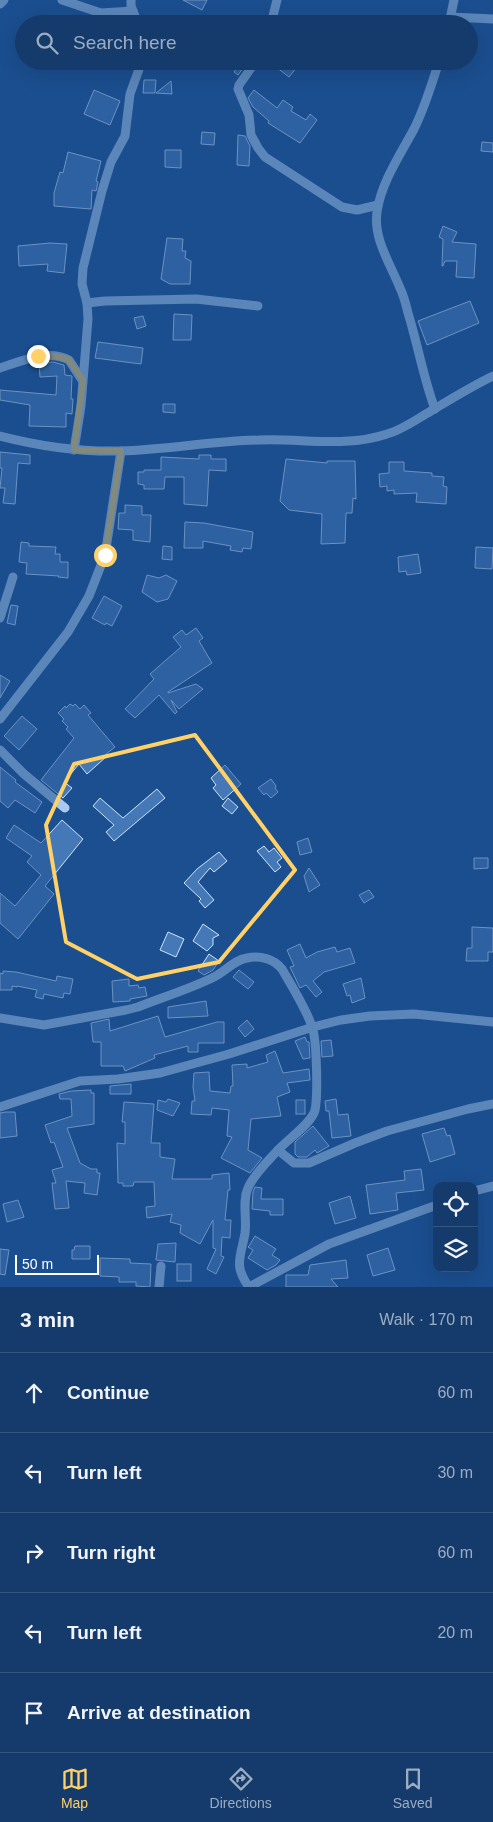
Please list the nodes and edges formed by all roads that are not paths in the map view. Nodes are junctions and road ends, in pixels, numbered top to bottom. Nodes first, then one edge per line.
1 (4, 0) edge
2 (62, 0) edge
3 (130, 0) edge
4 (277, 0) edge
5 (454, 0) edge
6 (0, 4) edge
7 (133, 11) junction
8 (135, 15) edge
9 (273, 15) edge
10 (451, 15) edge
11 (478, 19) edge
12 (493, 19) edge
13 (140, 70) edge
14 (249, 70) edge
15 (436, 70) edge
16 (378, 205) junction
17 (88, 304) junction
18 (258, 306) dead end
19 (0, 368) edge
20 (493, 376) edge
21 (83, 380) junction
22 (435, 409) junction
23 (0, 436) edge
24 (74, 450) junction
25 (121, 451) junction
26 (13, 577) dead end
27 (0, 618) edge
28 (0, 719) edge
29 (0, 750) edge
30 (65, 808) dead end
31 (0, 1018) edge
32 (493, 1022) edge
33 (313, 1027) junction
34 (493, 1104) edge
35 (0, 1107) edge
36 (278, 1150) junction
37 (493, 1186) edge
38 (478, 1190) edge
39 (433, 1206) edge
40 (161, 1266) dead end
41 (159, 1287) edge

1 - 6 street
2 - 7 street
3 - 7 street
4 - 9 street
5 - 10 street
7 - 8 street
11 - 12 street
13 - 17 street
14 - 16 street
15 - 16 street
16 - 22 street
17 - 18 street
17 - 21 street
19 - 21 street
20 - 22 street
21 - 24 street
22 - 25 street
23 - 24 street
24 - 25 street
25 - 28 street
26 - 27 street
29 - 30 street
31 - 33 street
32 - 33 street
33 - 35 street
33 - 36 street
34 - 36 street
36 - 39 street
37 - 38 street
40 - 41 street

